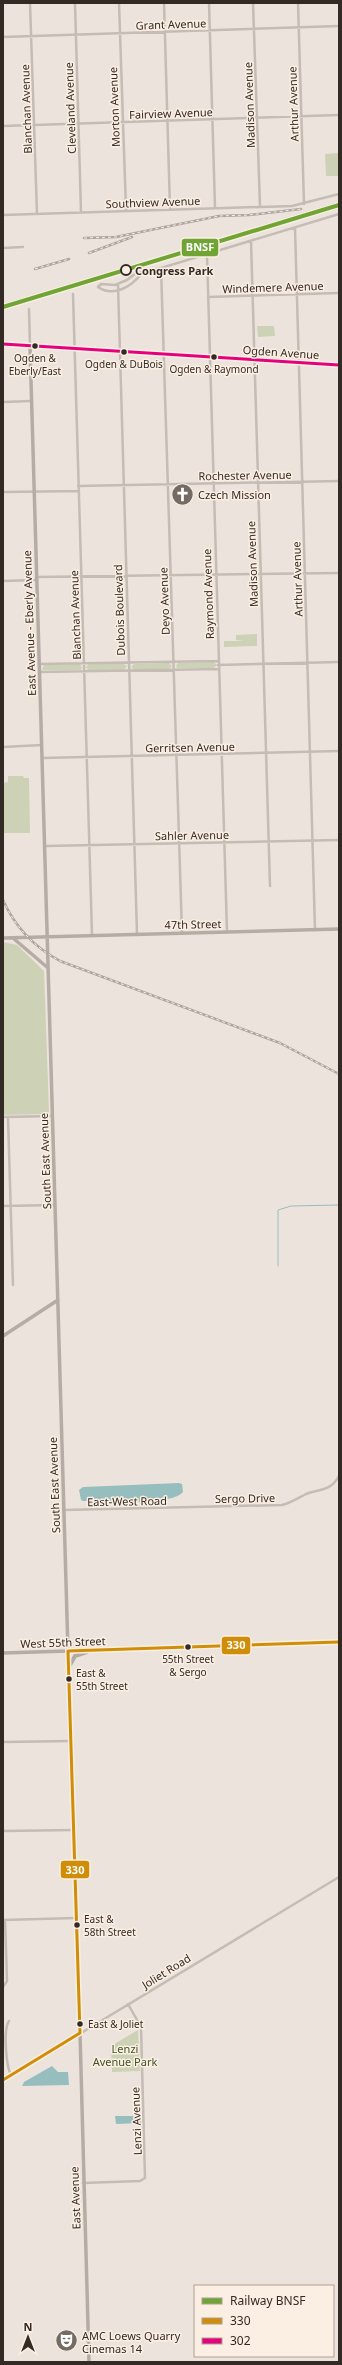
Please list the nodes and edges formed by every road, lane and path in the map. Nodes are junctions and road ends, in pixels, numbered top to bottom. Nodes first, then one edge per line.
1 (30, 3) edge
2 (75, 3) edge
3 (119, 3) edge
4 (164, 3) edge
5 (209, 3) edge
6 (254, 3) edge
7 (298, 3) edge
8 (339, 26) edge
9 (299, 28) junction
10 (254, 29) junction
11 (210, 30) junction
12 (165, 32) junction
13 (120, 33) junction
14 (76, 35) junction
15 (31, 36) junction
16 (3, 37) edge
17 (339, 116) edge
18 (302, 117) junction
19 (257, 118) junction
20 (212, 120) junction
21 (168, 121) junction
22 (123, 122) junction
23 (79, 124) junction
24 (34, 125) junction
25 (3, 126) edge
26 (339, 194) edge
27 (304, 204) junction
28 (260, 206) junction
29 (215, 208) junction
30 (170, 209) junction
31 (126, 210) junction
32 (81, 212) junction
33 (37, 214) junction
34 (339, 214) edge
35 (3, 215) edge
36 (295, 228) junction
37 (250, 241) junction
38 (22, 247) dead end
39 (3, 248) edge
40 (206, 255) junction
41 (161, 268) junction
42 (142, 273) junction
43 (118, 284) junction
44 (118, 290) junction
45 (339, 292) edge
46 (73, 294) dead end
47 (297, 294) junction
48 (252, 295) junction
49 (207, 297) junction
50 (29, 309) dead end
51 (3, 344) edge
52 (30, 346) junction
53 (74, 348) junction
54 (119, 352) junction
55 (164, 354) junction
56 (209, 357) junction
57 (254, 360) junction
58 (299, 362) junction
59 (339, 365) edge
60 (31, 401) junction
61 (3, 402) edge
62 (339, 481) edge
63 (303, 482) junction
64 (258, 483) junction
65 (168, 484) junction
66 (213, 484) junction
67 (123, 485) junction
68 (78, 486) junction
69 (33, 491) junction
70 (79, 491) junction
71 (3, 492) edge
72 (339, 573) edge
73 (171, 574) junction
74 (305, 574) junction
75 (126, 575) junction
76 (216, 575) junction
77 (260, 575) junction
78 (81, 576) junction
79 (36, 578) junction
80 (3, 581) edge
81 (218, 661) junction
82 (173, 662) junction
83 (339, 662) edge
84 (84, 663) junction
85 (129, 663) junction
86 (308, 663) junction
87 (39, 664) junction
88 (263, 664) junction
89 (218, 665) junction
90 (218, 669) junction
91 (129, 670) junction
92 (174, 670) junction
93 (84, 671) junction
94 (39, 672) junction
95 (42, 745) junction
96 (3, 746) edge
97 (339, 751) edge
98 (310, 752) junction
99 (266, 753) junction
100 (221, 754) junction
101 (132, 756) junction
102 (176, 756) junction
103 (87, 757) junction
104 (42, 758) junction
105 (339, 840) edge
106 (313, 841) junction
107 (224, 842) junction
108 (268, 842) junction
109 (134, 844) junction
110 (179, 844) junction
111 (45, 846) junction
112 (89, 846) junction
113 (270, 886) dead end
114 (339, 929) edge
115 (315, 930) junction
116 (227, 932) junction
117 (182, 933) junction
118 (137, 934) junction
119 (92, 935) junction
120 (47, 936) junction
121 (12, 937) junction
122 (3, 938) edge
123 (48, 968) junction
124 (52, 1116) junction
125 (3, 1117) edge
126 (8, 1117) junction
127 (55, 1205) junction
128 (3, 1206) edge
129 (10, 1206) junction
130 (13, 1285) dead end
131 (58, 1300) junction
132 (3, 1336) edge
133 (339, 1476) edge
134 (190, 1507) joint
135 (64, 1510) junction
136 (339, 1642) edge
137 (91, 1650) junction
138 (68, 1651) junction
139 (3, 1653) edge
140 (69, 1681) junction
141 (71, 1741) junction
142 (3, 1742) edge
143 (74, 1830) junction
144 (3, 1831) edge
145 (339, 1877) edge
146 (76, 1918) junction
147 (4, 1920) edge
148 (4, 1986) edge
149 (128, 2004) junction
150 (9, 2021) dead end
151 (80, 2033) junction
152 (12, 2075) junction
153 (3, 2080) edge
154 (84, 2182) junction
155 (89, 2362) edge

1 - 15 street, Blanchan Avenue
2 - 14 street, Cleveland Avenue
3 - 13 street, Morton Avenue
4 - 12 street
5 - 11 street
6 - 10 street, Madison Avenue
7 - 9 street, Arthur Avenue
8 - 9 street, Grant Avenue
9 - 10 street, Grant Avenue
9 - 18 street, Arthur Avenue
10 - 11 street, Grant Avenue
10 - 19 street, Madison Avenue
11 - 12 street, Grant Avenue
11 - 20 street
12 - 13 street, Grant Avenue
12 - 21 street
13 - 14 street, Grant Avenue
13 - 22 street, Morton Avenue
14 - 15 street, Grant Avenue
14 - 23 street, Cleveland Avenue
15 - 16 street, Grant Avenue
15 - 24 street, Blanchan Avenue
17 - 18 street, Fairview Avenue
18 - 19 street, Fairview Avenue
18 - 27 street, Arthur Avenue
19 - 20 street, Fairview Avenue
19 - 28 street, Madison Avenue
20 - 21 street, Fairview Avenue
20 - 29 street
21 - 22 street, Fairview Avenue
21 - 30 street
22 - 23 street, Fairview Avenue
22 - 31 street, Morton Avenue
23 - 24 street, Fairview Avenue
23 - 32 street, Cleveland Avenue
24 - 25 street, Fairview Avenue
24 - 33 street, Blanchan Avenue
26 - 27 street, Southview Avenue
27 - 28 street, Southview Avenue
28 - 29 street, Southview Avenue
29 - 30 street, Southview Avenue
30 - 31 street, Southview Avenue
31 - 32 street, Southview Avenue
32 - 33 street, Southview Avenue
33 - 35 street, Southview Avenue
34 - 36 street
36 - 37 street
36 - 47 street, Arthur Avenue
37 - 40 street
37 - 48 street, Madison Avenue
38 - 39 street
40 - 41 street
40 - 49 street, Raymond Avenue
41 - 42 street
41 - 55 street, Deyo Avenue
42 - 43 street
42 - 44 street
43 - 44 street, Dubois Boulevard
43 - 44 street
44 - 54 street, Dubois Boulevard
45 - 47 street, Windemere Avenue
46 - 53 street, Blanchan Avenue
47 - 48 street, Windemere Avenue
47 - 58 street, Arthur Avenue
48 - 49 street, Windemere Avenue
48 - 57 street, Madison Avenue
49 - 56 street, Raymond Avenue
50 - 52 street, East Avenue - Eberly Avenue
51 - 52 main road, Ogden Avenue
52 - 53 main road, Ogden Avenue
52 - 60 main road, East Avenue - Eberly Avenue
53 - 54 main road, Ogden Avenue
53 - 68 street, Blanchan Avenue
54 - 55 main road, Ogden Avenue
54 - 67 street, Dubois Boulevard
55 - 56 main road, Ogden Avenue
55 - 65 street, Deyo Avenue
56 - 57 main road, Ogden Avenue
56 - 66 street, Raymond Avenue
57 - 58 main road, Ogden Avenue
57 - 64 street, Madison Avenue
58 - 59 main road, Ogden Avenue
58 - 63 street, Arthur Avenue
60 - 61 street
60 - 69 main road, East Avenue - Eberly Avenue
62 - 63 street, Rochester Avenue
63 - 64 street, Rochester Avenue
63 - 74 street, Arthur Avenue
64 - 66 street, Rochester Avenue
64 - 77 street, Madison Avenue
65 - 66 street, Rochester Avenue
65 - 67 street, Rochester Avenue
65 - 73 street, Deyo Avenue
66 - 76 street, Raymond Avenue
67 - 68 street, Rochester Avenue
67 - 75 street, Dubois Boulevard
68 - 70 street, Blanchan Avenue
69 - 70 street
69 - 71 street
69 - 79 main road, East Avenue - Eberly Avenue
70 - 78 street, Blanchan Avenue
72 - 74 street
73 - 75 street
73 - 76 street
73 - 82 street, Deyo Avenue
74 - 77 street
74 - 86 street, Arthur Avenue
75 - 78 street
75 - 85 street, Dubois Boulevard
76 - 77 street
76 - 81 street, Raymond Avenue
77 - 88 street, Madison Avenue
78 - 79 street
78 - 84 street, Blanchan Avenue
79 - 80 street
79 - 87 main road, East Avenue - Eberly Avenue
81 - 82 street
81 - 89 street, Raymond Avenue
82 - 85 street
82 - 92 street, Deyo Avenue
83 - 86 street
84 - 85 street
84 - 87 street
84 - 93 street, Blanchan Avenue
85 - 91 street, Dubois Boulevard
86 - 88 street
86 - 98 street, Arthur Avenue
87 - 94 main road, East Avenue - Eberly Avenue
88 - 89 street
88 - 99 street, Madison Avenue
89 - 90 street, Raymond Avenue
90 - 92 street
90 - 100 street, Raymond Avenue
91 - 92 street
91 - 93 street
91 - 101 street, Dubois Boulevard
92 - 102 street, Deyo Avenue
93 - 94 street
93 - 103 street, Blanchan Avenue
94 - 95 main road, East Avenue - Eberly Avenue
95 - 96 street
95 - 104 main road, East Avenue - Eberly Avenue
97 - 98 street, Gerritsen Avenue
98 - 99 street, Gerritsen Avenue
98 - 106 street, Arthur Avenue
99 - 100 street, Gerritsen Avenue
99 - 108 street, Madison Avenue
100 - 102 street, Gerritsen Avenue
100 - 107 street, Raymond Avenue
101 - 102 street, Gerritsen Avenue
101 - 103 street, Gerritsen Avenue
101 - 109 street, Dubois Boulevard
102 - 110 street, Deyo Avenue
103 - 104 street, Gerritsen Avenue
103 - 112 street, Blanchan Avenue
104 - 111 main road, East Avenue - Eberly Avenue
105 - 106 street, Sahler Avenue
106 - 108 street, Sahler Avenue
106 - 115 street, Arthur Avenue
107 - 108 street, Sahler Avenue
107 - 110 street, Sahler Avenue
107 - 116 street, Raymond Avenue
108 - 113 street, Madison Avenue
109 - 110 street, Sahler Avenue
109 - 112 street, Sahler Avenue
109 - 118 street, Dubois Boulevard
110 - 117 street, Deyo Avenue
111 - 112 street, Sahler Avenue
111 - 120 main road, East Avenue - Eberly Avenue
112 - 119 street, Blanchan Avenue
114 - 115 main road, 47th Street
115 - 116 main road, 47th Street
116 - 117 main road, 47th Street
117 - 118 main road, 47th Street
118 - 119 main road, 47th Street
119 - 120 main road, 47th Street
120 - 121 main road, 47th Street
120 - 123 main road, South East Avenue
121 - 122 main road, 47th Street
121 - 123 main road
123 - 124 main road, South East Avenue
124 - 126 street
124 - 127 main road, South East Avenue
125 - 126 street
126 - 129 street
127 - 129 street
127 - 131 main road, South East Avenue
128 - 129 street
129 - 130 street
131 - 132 main road
131 - 135 main road, South East Avenue
133 - 134 street, Sergo Drive
134 - 135 street, East-West Road
135 - 138 main road, South East Avenue
136 - 137 main road, West 55th Street
137 - 138 main road, West 55th Street
137 - 140 main road
138 - 139 main road, West 55th Street
138 - 140 main road, South East Avenue
140 - 141 main road, South East Avenue
141 - 142 street
141 - 143 main road, South East Avenue
143 - 144 street
143 - 146 main road, South East Avenue
145 - 149 street, Joliet Road
146 - 147 street
146 - 151 main road, South East Avenue
147 - 148 street
149 - 151 street, Joliet Road
149 - 154 street, Lenzi Avenue
150 - 152 street
151 - 152 main road, Joliet Road
151 - 154 main road, East Avenue
152 - 153 main road, Joliet Road
154 - 155 main road, East Avenue

